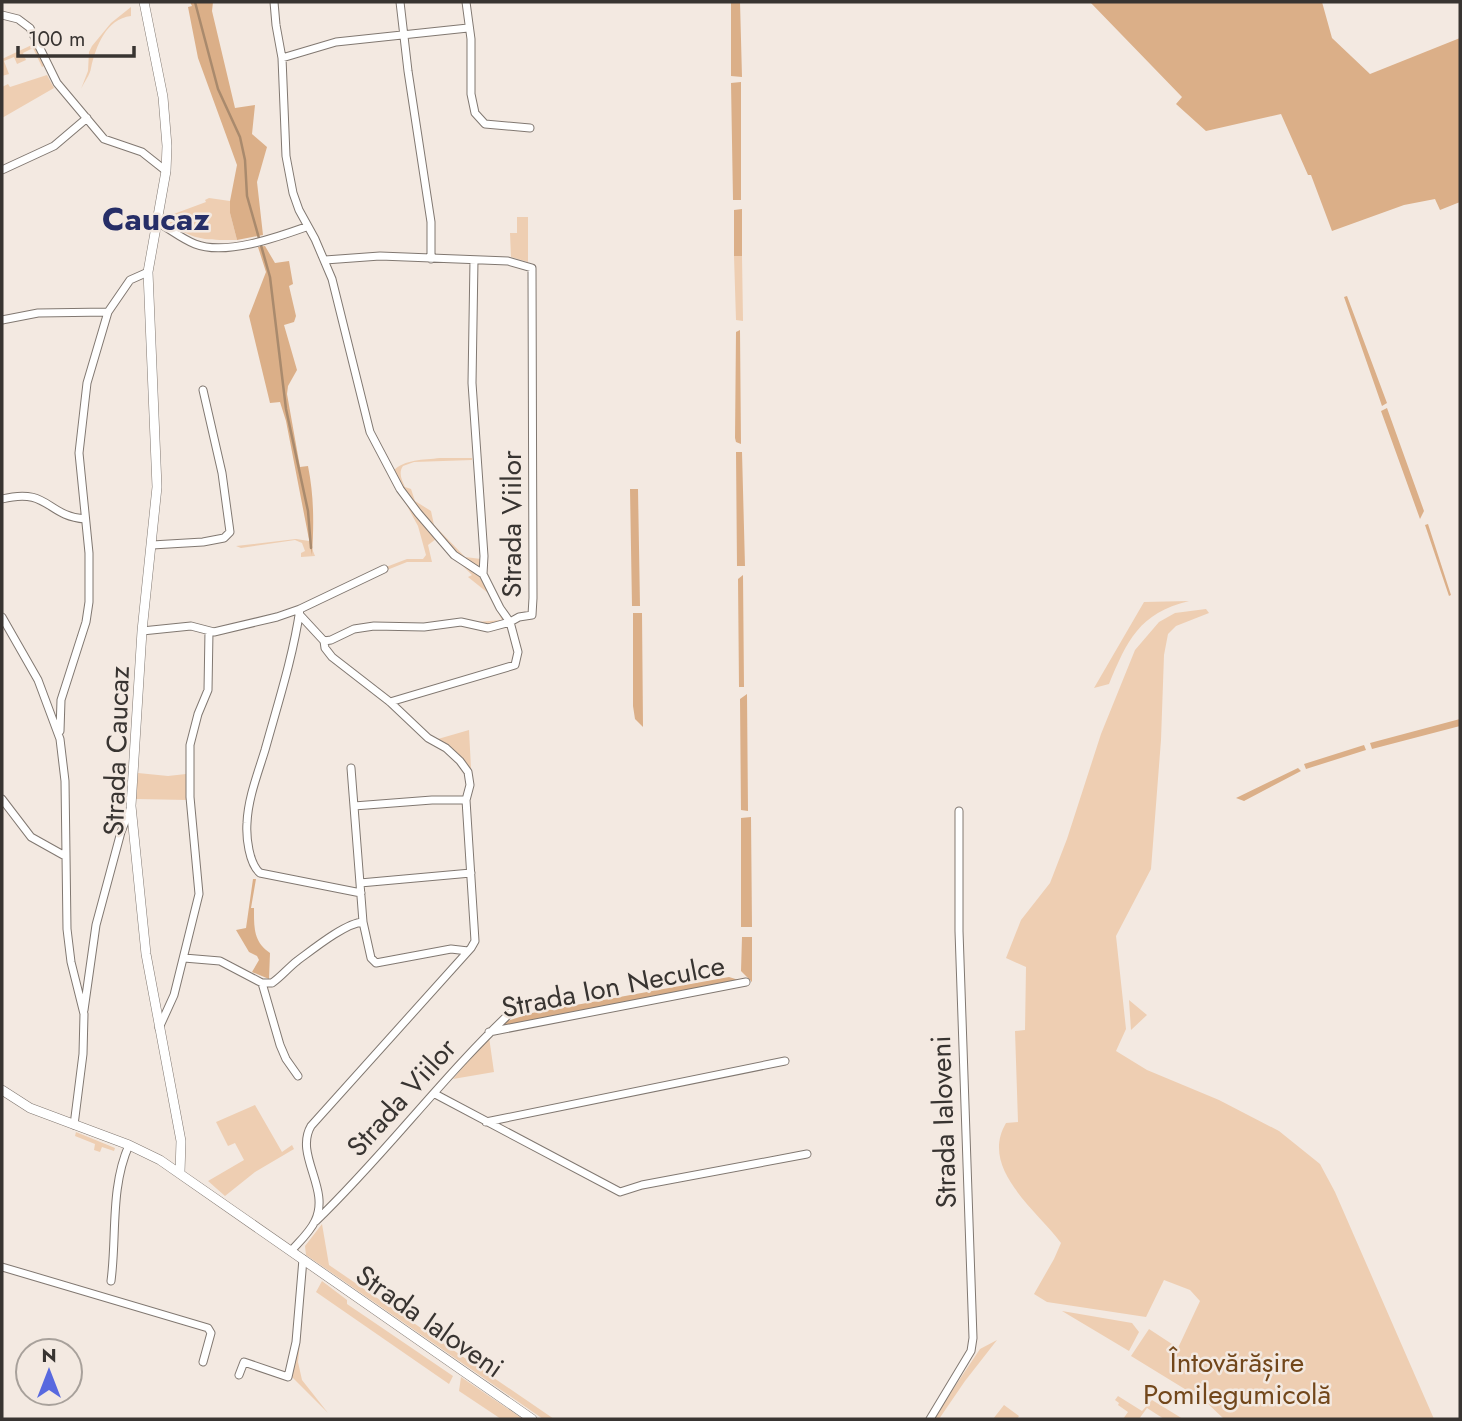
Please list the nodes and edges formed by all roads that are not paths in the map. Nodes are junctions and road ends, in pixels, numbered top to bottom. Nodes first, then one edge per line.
1 (144, 2) edge
2 (274, 2) edge
3 (400, 2) edge
4 (466, 2) edge
5 (2, 15) edge
6 (468, 27) junction
7 (403, 34) junction
8 (282, 58) junction
9 (87, 118) junction
10 (530, 128) dead end
11 (2, 170) edge
12 (166, 172) junction
13 (158, 222) junction
14 (306, 227) junction
15 (431, 259) junction
16 (325, 260) junction
17 (474, 260) junction
18 (148, 272) junction
19 (108, 312) junction
20 (2, 320) edge
21 (203, 390) dead end
22 (2, 499) edge
23 (85, 519) junction
24 (152, 545) junction
25 (384, 569) dead end
26 (483, 574) junction
27 (300, 611) junction
28 (2, 617) edge
29 (510, 622) junction
30 (142, 631) junction
31 (209, 631) junction
32 (324, 641) junction
33 (390, 702) junction
34 (60, 739) junction
35 (351, 768) dead end
36 (2, 799) edge
37 (466, 800) junction
38 (131, 806) junction
39 (354, 806) junction
40 (959, 811) dead end
41 (65, 856) junction
42 (471, 873) junction
43 (360, 883) junction
44 (361, 893) junction
45 (363, 922) junction
46 (468, 951) junction
47 (184, 958) junction
48 (746, 982) dead end
49 (262, 983) junction
50 (521, 1003) dead end
51 (83, 1014) junction
52 (159, 1028) junction
53 (488, 1032) junction
54 (785, 1061) dead end
55 (298, 1076) dead end
56 (2, 1090) edge
57 (435, 1094) junction
58 (486, 1122) junction
59 (74, 1125) junction
60 (129, 1145) junction
61 (807, 1154) dead end
62 (180, 1172) junction
63 (315, 1221) junction
64 (291, 1251) junction
65 (303, 1259) junction
66 (2, 1267) edge
67 (111, 1281) dead end
68 (203, 1363) dead end
69 (239, 1375) dead end
70 (532, 1419) edge
71 (930, 1419) edge

1 - 12 street, Strada Caucaz
2 - 8 street
3 - 7 street
4 - 6 street
5 - 9 street
6 - 7 street
6 - 10 street
7 - 8 street
7 - 15 street
8 - 14 street
9 - 11 street
9 - 12 street
12 - 13 street, Strada Caucaz
13 - 14 street
13 - 18 street, Strada Caucaz
14 - 16 street
15 - 16 street, Strada Viilor
15 - 17 street, Strada Viilor
16 - 26 street
17 - 26 street, Strada Viilor
17 - 29 street, Strada Viilor
18 - 19 street
18 - 24 street, Strada Caucaz
19 - 20 street
19 - 23 street
21 - 24 street
22 - 23 street
23 - 34 street
24 - 30 street, Strada Caucaz
25 - 27 street
26 - 29 street, Strada Viilor
27 - 31 street
27 - 32 street
27 - 44 street
28 - 34 street
29 - 32 street
29 - 33 street
30 - 31 street
30 - 38 street, Strada Caucaz
31 - 47 street
32 - 33 street
33 - 37 street
34 - 41 street
35 - 39 street
36 - 41 street
37 - 39 street
37 - 42 street
38 - 51 street
38 - 52 street, Strada Caucaz
39 - 43 street
40 - 71 street, Strada Ialoveni
41 - 51 street
42 - 43 street
42 - 46 street
43 - 44 street
44 - 45 street
45 - 46 street
45 - 49 street
46 - 63 street
47 - 49 street
47 - 52 street
48 - 53 street, Strada Ion Neculce
49 - 55 street
50 - 53 street, Strada Viilor
51 - 59 street
52 - 62 street, Strada Caucaz
53 - 57 street, Strada Viilor
54 - 58 street
56 - 59 street
57 - 58 street
57 - 63 street, Strada Viilor
58 - 61 street
59 - 60 street
60 - 62 street
60 - 67 street
62 - 64 street
63 - 64 street, Strada Viilor
64 - 65 street
65 - 69 street
65 - 70 street, Strada Ialoveni
66 - 68 street

